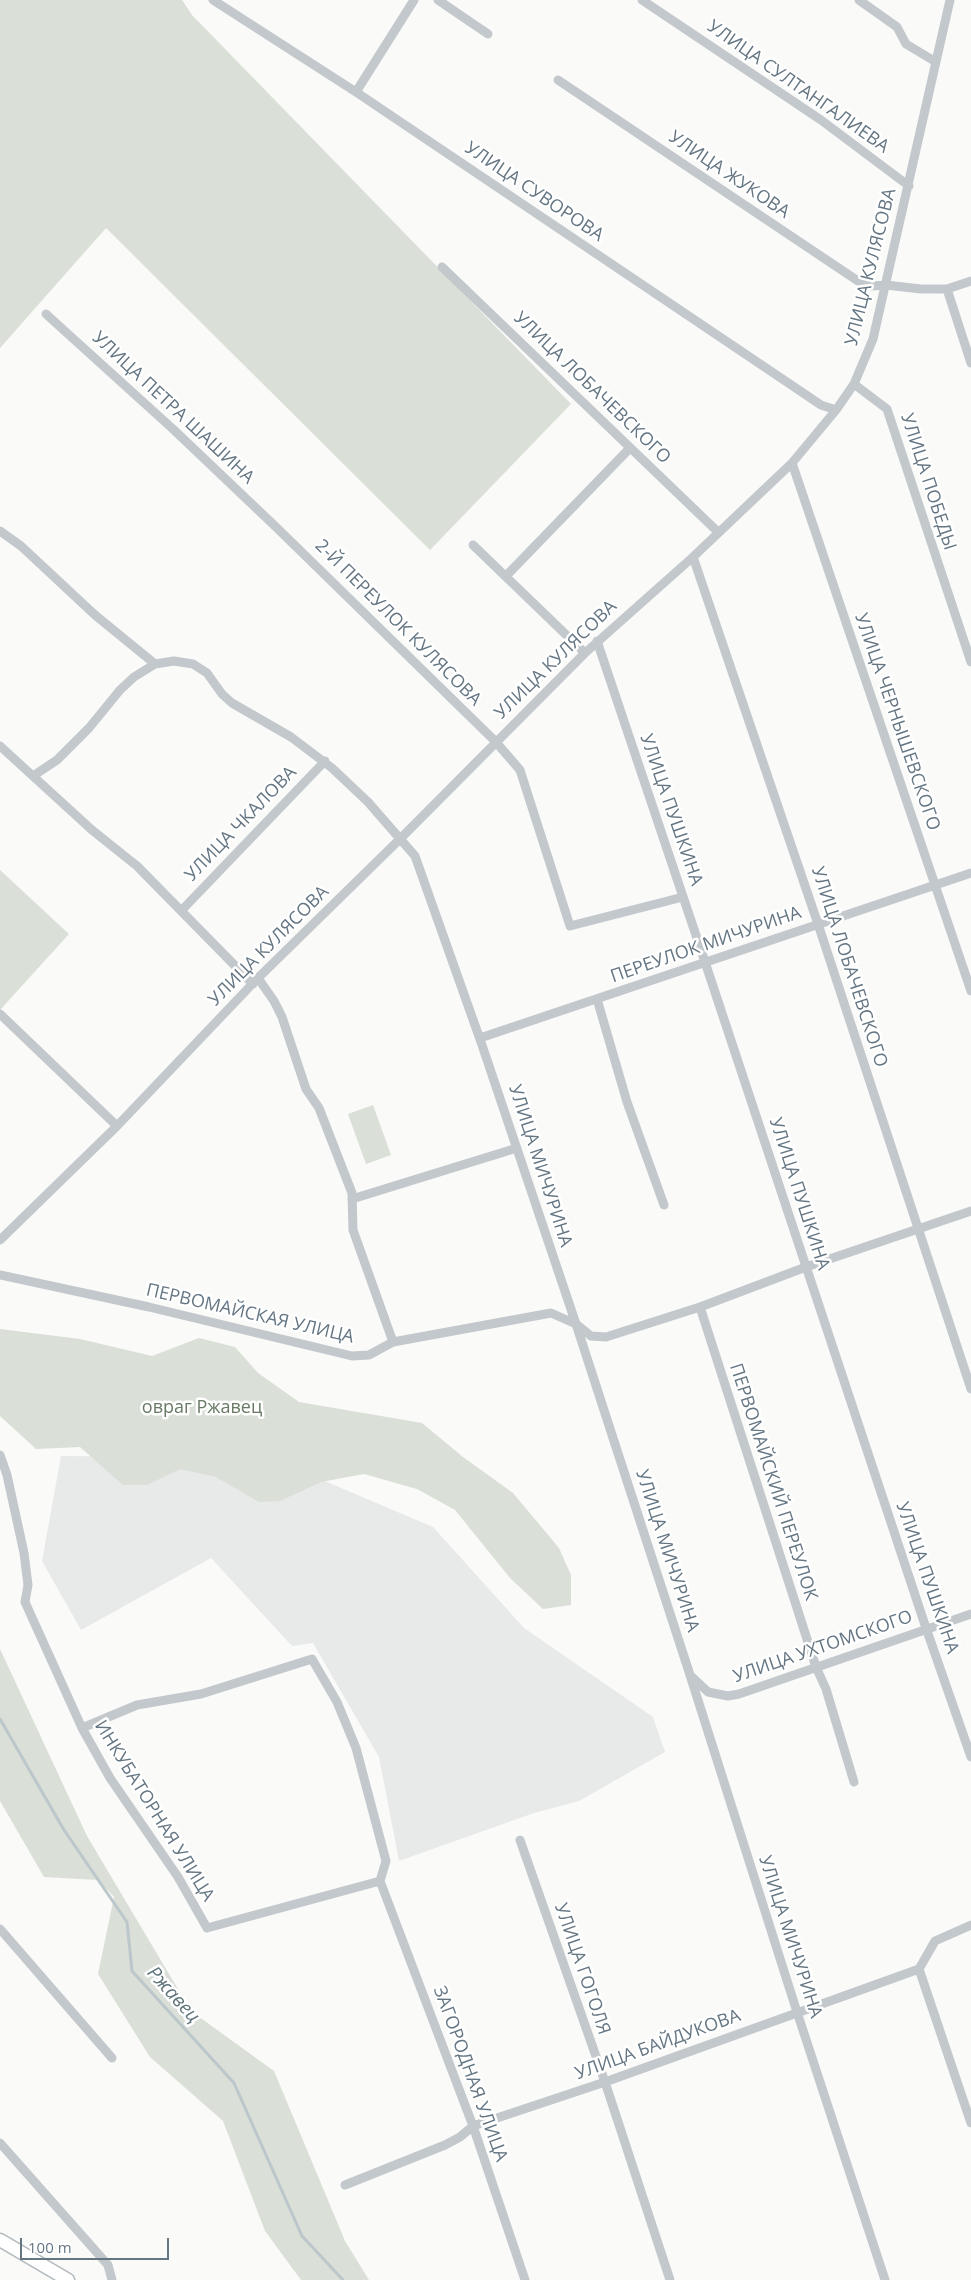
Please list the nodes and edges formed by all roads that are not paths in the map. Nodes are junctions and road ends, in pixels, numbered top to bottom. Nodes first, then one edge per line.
1 (213, 0) edge
2 (414, 0) edge
3 (438, 0) edge
4 (642, 0) edge
5 (859, 0) edge
6 (950, 0) edge
7 (488, 34) dead end
8 (936, 62) junction
9 (558, 80) dead end
10 (356, 92) junction
11 (909, 186) junction
12 (442, 267) dead end
13 (971, 281) edge
14 (886, 285) junction
15 (947, 289) junction
16 (46, 314) dead end
17 (971, 364) edge
18 (854, 384) junction
19 (836, 410) junction
20 (630, 448) junction
21 (792, 462) junction
22 (278, 528) joint
23 (0, 531) edge
24 (718, 532) junction
25 (473, 545) dead end
26 (692, 557) junction
27 (506, 576) junction
28 (596, 641) junction
29 (585, 653) junction
30 (971, 662) edge
31 (155, 664) junction
32 (495, 741) junction
33 (0, 746) edge
34 (324, 761) junction
35 (33, 776) junction
36 (401, 838) junction
37 (971, 873) edge
38 (935, 885) junction
39 (683, 897) junction
40 (182, 911) junction
41 (818, 924) junction
42 (706, 962) junction
43 (255, 981) junction
44 (971, 991) edge
45 (597, 998) junction
46 (0, 1014) edge
47 (480, 1038) junction
48 (117, 1126) junction
49 (517, 1148) junction
50 (352, 1199) junction
51 (664, 1205) dead end
52 (971, 1211) edge
53 (917, 1228) junction
54 (0, 1240) edge
55 (806, 1267) junction
56 (0, 1275) edge
57 (700, 1307) junction
58 (576, 1324) junction
59 (393, 1342) junction
60 (971, 1389) edge
61 (0, 1455) edge
62 (971, 1614) edge
63 (926, 1628) junction
64 (816, 1667) junction
65 (690, 1675) junction
66 (82, 1728) junction
67 (971, 1757) edge
68 (854, 1782) dead end
69 (520, 1840) dead end
70 (380, 1881) junction
71 (971, 1925) edge
72 (0, 1929) edge
73 (919, 1969) junction
74 (796, 2012) junction
75 (112, 2058) dead end
76 (605, 2082) junction
77 (971, 2123) edge
78 (473, 2126) junction
79 (0, 2143) edge
80 (345, 2185) dead end
81 (0, 2240) edge
82 (68, 2280) edge
83 (112, 2280) edge
84 (525, 2280) edge
85 (670, 2280) edge
86 (885, 2280) edge

1 - 10 street, УЛИЦА СУВОРОВА
2 - 10 street
3 - 7 street
4 - 11 street, УЛИЦА СУЛТАНГАЛИЕВА
5 - 8 street
6 - 8 street, УЛИЦА КУЛЯСОВА
8 - 11 street, УЛИЦА КУЛЯСОВА
9 - 14 street, УЛИЦА ЖУКОВА
10 - 19 street, УЛИЦА СУВОРОВА
11 - 14 street, УЛИЦА КУЛЯСОВА
12 - 20 street, УЛИЦА ЛОБАЧЕВСКОГО
13 - 15 street
14 - 15 street, УЛИЦА ЖУКОВА
14 - 18 street, УЛИЦА КУЛЯСОВА
15 - 17 street
16 - 22 street, УЛИЦА ПЕТРА ШАШИНА
18 - 19 street, УЛИЦА КУЛЯСОВА
18 - 30 street, УЛИЦА ПОБЕДЫ
19 - 21 street, УЛИЦА КУЛЯСОВА
20 - 24 street, УЛИЦА ЛОБАЧЕВСКОГО
20 - 27 street
21 - 24 street, УЛИЦА КУЛЯСОВА
21 - 38 street, УЛИЦА ЧЕРНЫШЕВСКОГО
22 - 32 street, 2-Й ПЕРЕУЛОК КУЛЯСОВА
23 - 31 street
24 - 26 street, УЛИЦА КУЛЯСОВА
25 - 27 street
26 - 28 street, УЛИЦА КУЛЯСОВА
26 - 41 street, УЛИЦА ЛОБАЧЕВСКОГО
27 - 29 street
28 - 29 street, УЛИЦА КУЛЯСОВА
28 - 39 street, УЛИЦА ПУШКИНА
29 - 32 street, УЛИЦА КУЛЯСОВА
31 - 34 street, УЛИЦА МИЧУРИНА
31 - 35 street
32 - 36 street, УЛИЦА КУЛЯСОВА
32 - 39 street, 2-Й ПЕРЕУЛОК КУЛЯСОВА
33 - 35 street
34 - 36 street, УЛИЦА МИЧУРИНА
34 - 40 street, УЛИЦА ЧКАЛОВА
35 - 40 street
36 - 43 street, УЛИЦА КУЛЯСОВА
36 - 47 street, УЛИЦА МИЧУРИНА
37 - 38 street, ПЕРЕУЛОК МИЧУРИНА
38 - 41 street, ПЕРЕУЛОК МИЧУРИНА
38 - 44 street, УЛИЦА ЧЕРНЫШЕВСКОГО
39 - 42 street, УЛИЦА ПУШКИНА
40 - 43 street
41 - 42 street, ПЕРЕУЛОК МИЧУРИНА
41 - 53 street, УЛИЦА ЛОБАЧЕВСКОГО
42 - 45 street, ПЕРЕУЛОК МИЧУРИНА
42 - 55 street, УЛИЦА ПУШКИНА
43 - 48 street, УЛИЦА КУЛЯСОВА
43 - 50 street
45 - 47 street, ПЕРЕУЛОК МИЧУРИНА
45 - 51 street
46 - 48 street
47 - 49 street, УЛИЦА МИЧУРИНА
48 - 54 street, УЛИЦА КУЛЯСОВА
49 - 50 street
49 - 58 street, УЛИЦА МИЧУРИНА
50 - 59 street
52 - 53 street, ПЕРВОМАЙСКАЯ УЛИЦА
53 - 55 street, ПЕРВОМАЙСКАЯ УЛИЦА
53 - 60 street, УЛИЦА ЛОБАЧЕВСКОГО
55 - 57 street, ПЕРВОМАЙСКАЯ УЛИЦА
55 - 63 street, УЛИЦА ПУШКИНА
56 - 59 street, ПЕРВОМАЙСКАЯ УЛИЦА
57 - 58 street, ПЕРВОМАЙСКАЯ УЛИЦА
57 - 64 street, ПЕРВОМАЙСКИЙ ПЕРЕУЛОК
58 - 59 street, ПЕРВОМАЙСКАЯ УЛИЦА
58 - 65 street, УЛИЦА МИЧУРИНА
61 - 66 street, ИНКУБАТОРНАЯ УЛИЦА
62 - 63 street, УЛИЦА УХТОМСКОГО
63 - 64 street, УЛИЦА УХТОМСКОГО
63 - 67 street, УЛИЦА ПУШКИНА
64 - 65 street, УЛИЦА УХТОМСКОГО
64 - 68 street, ПЕРВОМАЙСКИЙ ПЕРЕУЛОК
65 - 74 street, УЛИЦА МИЧУРИНА
66 - 70 street, ИНКУБАТОРНАЯ УЛИЦА
66 - 70 street
69 - 76 street, УЛИЦА ГОГОЛЯ
70 - 78 street, ЗАГОРОДНАЯ УЛИЦА
71 - 73 street
72 - 75 street
73 - 74 street, УЛИЦА БАЙДУКОВА
73 - 77 street
74 - 76 street, УЛИЦА БАЙДУКОВА
74 - 86 street, УЛИЦА МИЧУРИНА
76 - 78 street, УЛИЦА БАЙДУКОВА
76 - 85 street, УЛИЦА ГОГОЛЯ
78 - 80 street, УЛИЦА БАЙДУКОВА
78 - 84 street, ЗАГОРОДНАЯ УЛИЦА
79 - 83 street
81 - 82 street

